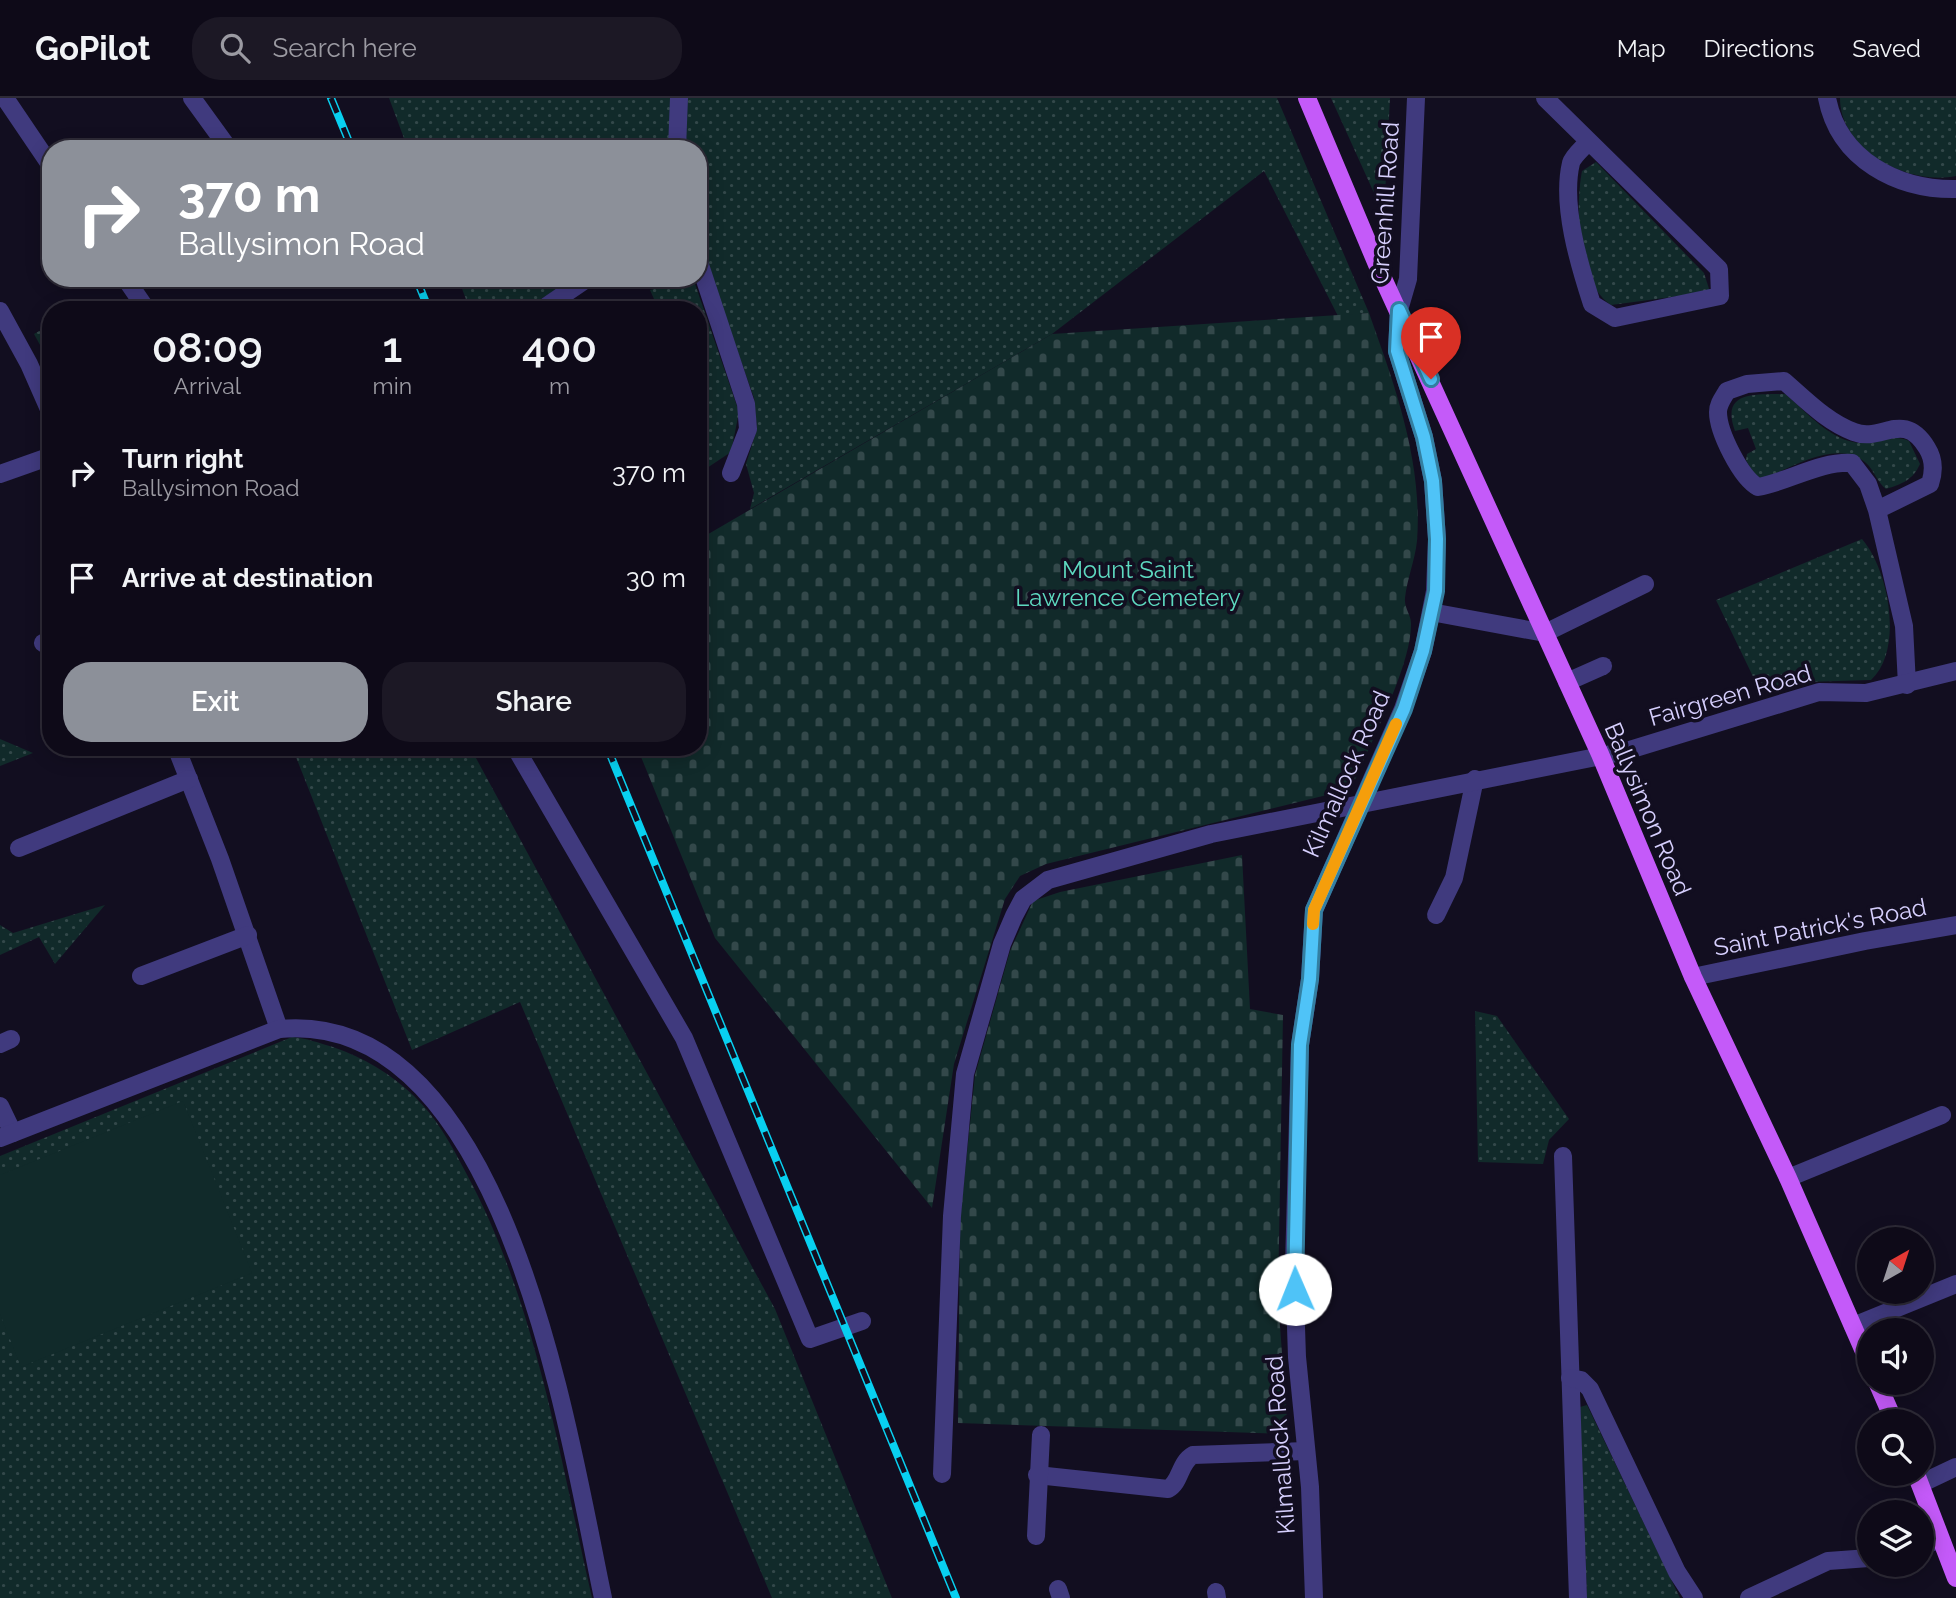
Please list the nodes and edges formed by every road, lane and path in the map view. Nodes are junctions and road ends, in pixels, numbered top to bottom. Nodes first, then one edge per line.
1 (5, 98) edge
2 (192, 98) edge
3 (679, 98) edge
4 (1307, 98) edge
5 (1416, 98) edge
6 (1545, 98) edge
7 (1827, 98) edge
8 (222, 140) edge
9 (677, 140) edge
10 (1588, 142) junction
11 (42, 153) edge
12 (1956, 189) edge
13 (707, 286) edge
14 (575, 287) edge
15 (554, 301) edge
16 (1399, 310) junction
17 (0, 311) edge
18 (42, 394) edge
19 (42, 459) edge
20 (731, 472) dead end
21 (0, 474) edge
22 (1877, 510) junction
23 (1645, 584) dead end
24 (1431, 612) junction
25 (1545, 633) junction
26 (1603, 666) dead end
27 (1956, 671) edge
28 (1567, 682) junction
29 (1907, 685) junction
30 (1600, 754) junction
31 (180, 756) edge
32 (520, 756) edge
33 (189, 779) junction
34 (1475, 779) junction
35 (1360, 803) junction
36 (19, 848) dead end
37 (1437, 915) dead end
38 (1956, 925) edge
39 (248, 935) junction
40 (141, 976) dead end
41 (1693, 977) junction
42 (279, 1029) junction
43 (0, 1106) edge
44 (1942, 1115) dead end
45 (7, 1136) edge
46 (1563, 1156) dead end
47 (1788, 1178) junction
48 (1956, 1284) edge
49 (862, 1321) dead end
50 (1853, 1325) junction
51 (1857, 1334) edge
52 (1570, 1378) junction
53 (1041, 1435) dead end
54 (1306, 1451) junction
55 (1956, 1467) edge
56 (942, 1474) dead end
57 (1934, 1474) edge
58 (1037, 1475) junction
59 (1921, 1486) edge
60 (1036, 1536) dead end
61 (1940, 1539) junction
62 (1934, 1541) edge
63 (1857, 1559) edge
64 (1956, 1578) edge
65 (603, 1598) edge
66 (1314, 1598) edge
67 (1578, 1598) edge
68 (1694, 1598) edge
69 (1749, 1598) edge

1 - 11 street
2 - 8 street
3 - 9 street
4 - 16 main road, Ballysimon Road
5 - 16 street, Greenhill Road
6 - 10 street
7 - 12 street
10 - 10 street
13 - 20 street
14 - 15 street
16 - 24 street, Kilmallock Road
16 - 25 main road, Ballysimon Road
17 - 18 street
19 - 21 street
22 - 22 street
22 - 29 street
23 - 25 street
24 - 25 street
24 - 35 street, Kilmallock Road
25 - 28 main road, Ballysimon Road
26 - 28 street
27 - 29 street, Fairgreen Road
28 - 30 main road, Ballysimon Road
29 - 30 street, Fairgreen Road
30 - 34 street, Fairgreen Road
30 - 41 main road, Ballysimon Road
31 - 33 street
32 - 49 street
33 - 36 street
33 - 39 street
34 - 35 street, Fairgreen Road
34 - 37 street
35 - 54 street, Kilmallock Road
35 - 56 street, Fairgreen Road
38 - 41 street, Saint Patrick's Road
39 - 40 street
39 - 42 street
41 - 47 main road, Ballysimon Road
42 - 45 street
42 - 65 street
43 - 45 street
44 - 47 street
46 - 52 street
47 - 50 main road, Ballysimon Road
48 - 50 street
50 - 51 main road, Ballysimon Road
52 - 67 street
52 - 68 street
53 - 58 street
54 - 58 street
54 - 66 street, Kilmallock Road
55 - 57 street
58 - 60 street
59 - 61 main road
61 - 62 street
61 - 64 main road
63 - 69 street

